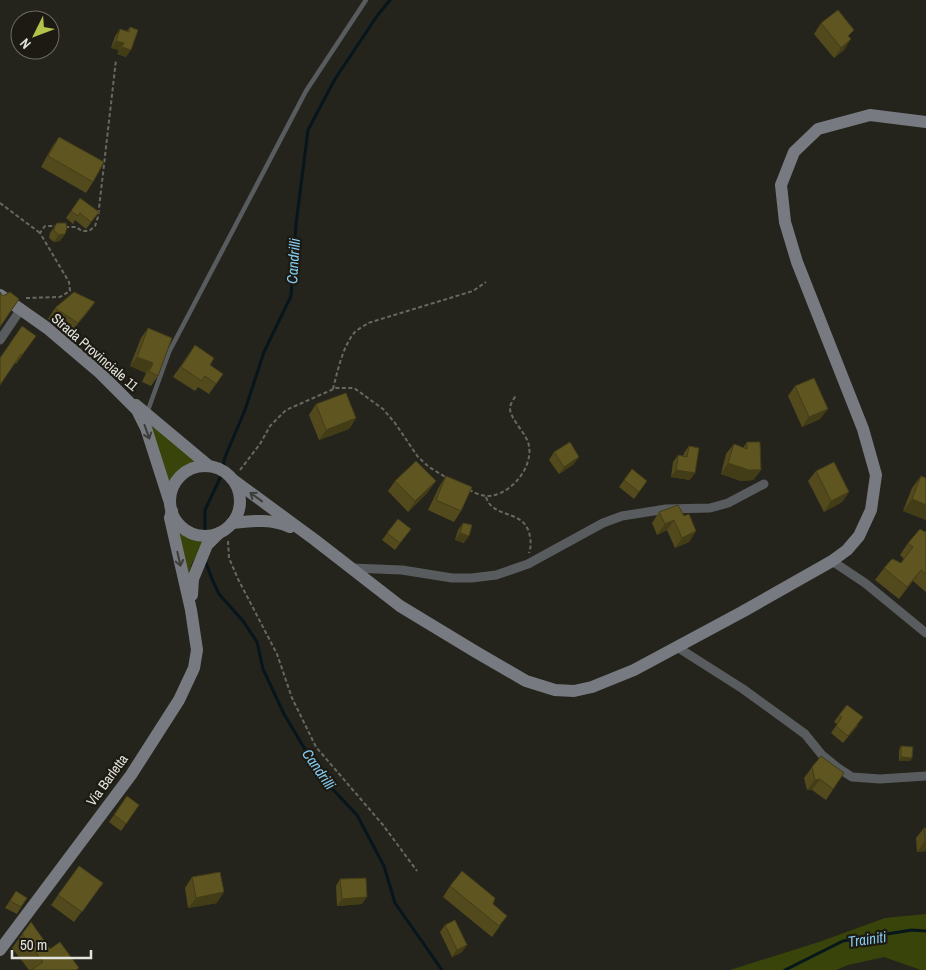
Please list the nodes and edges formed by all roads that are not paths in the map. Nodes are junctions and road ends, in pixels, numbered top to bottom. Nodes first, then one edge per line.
1 (366, 0) edge
2 (926, 122) edge
3 (4, 298) edge
4 (21, 309) junction
5 (0, 340) edge
6 (121, 392) junction
7 (146, 412) junction
8 (221, 472) junction
9 (764, 484) dead end
10 (171, 507) junction
11 (226, 528) junction
12 (311, 537) junction
13 (832, 561) junction
14 (352, 568) junction
15 (191, 610) junction
16 (926, 633) edge
17 (677, 647) junction
18 (926, 776) edge
19 (0, 950) edge

1 - 7 lane
2 - 13 street
3 - 4 street, Strada Provinciale 11
4 - 5 street
4 - 6 street, Strada Provinciale 11
6 - 7 street
6 -> 10 street, Strada Provinciale 11
7 - 8 street
8 - 10 street, Strada Provinciale 11
8 - 11 street
12 -> 8 street
9 - 14 street
10 - 11 street, Strada Provinciale 11
10 -> 15 street, Strada Provinciale 11
11 - 12 street, Strada Provinciale 11
11 - 15 street
12 - 14 street
13 - 16 street
13 - 17 street
14 - 17 street
15 - 19 street, Via Barletta
17 - 18 street

